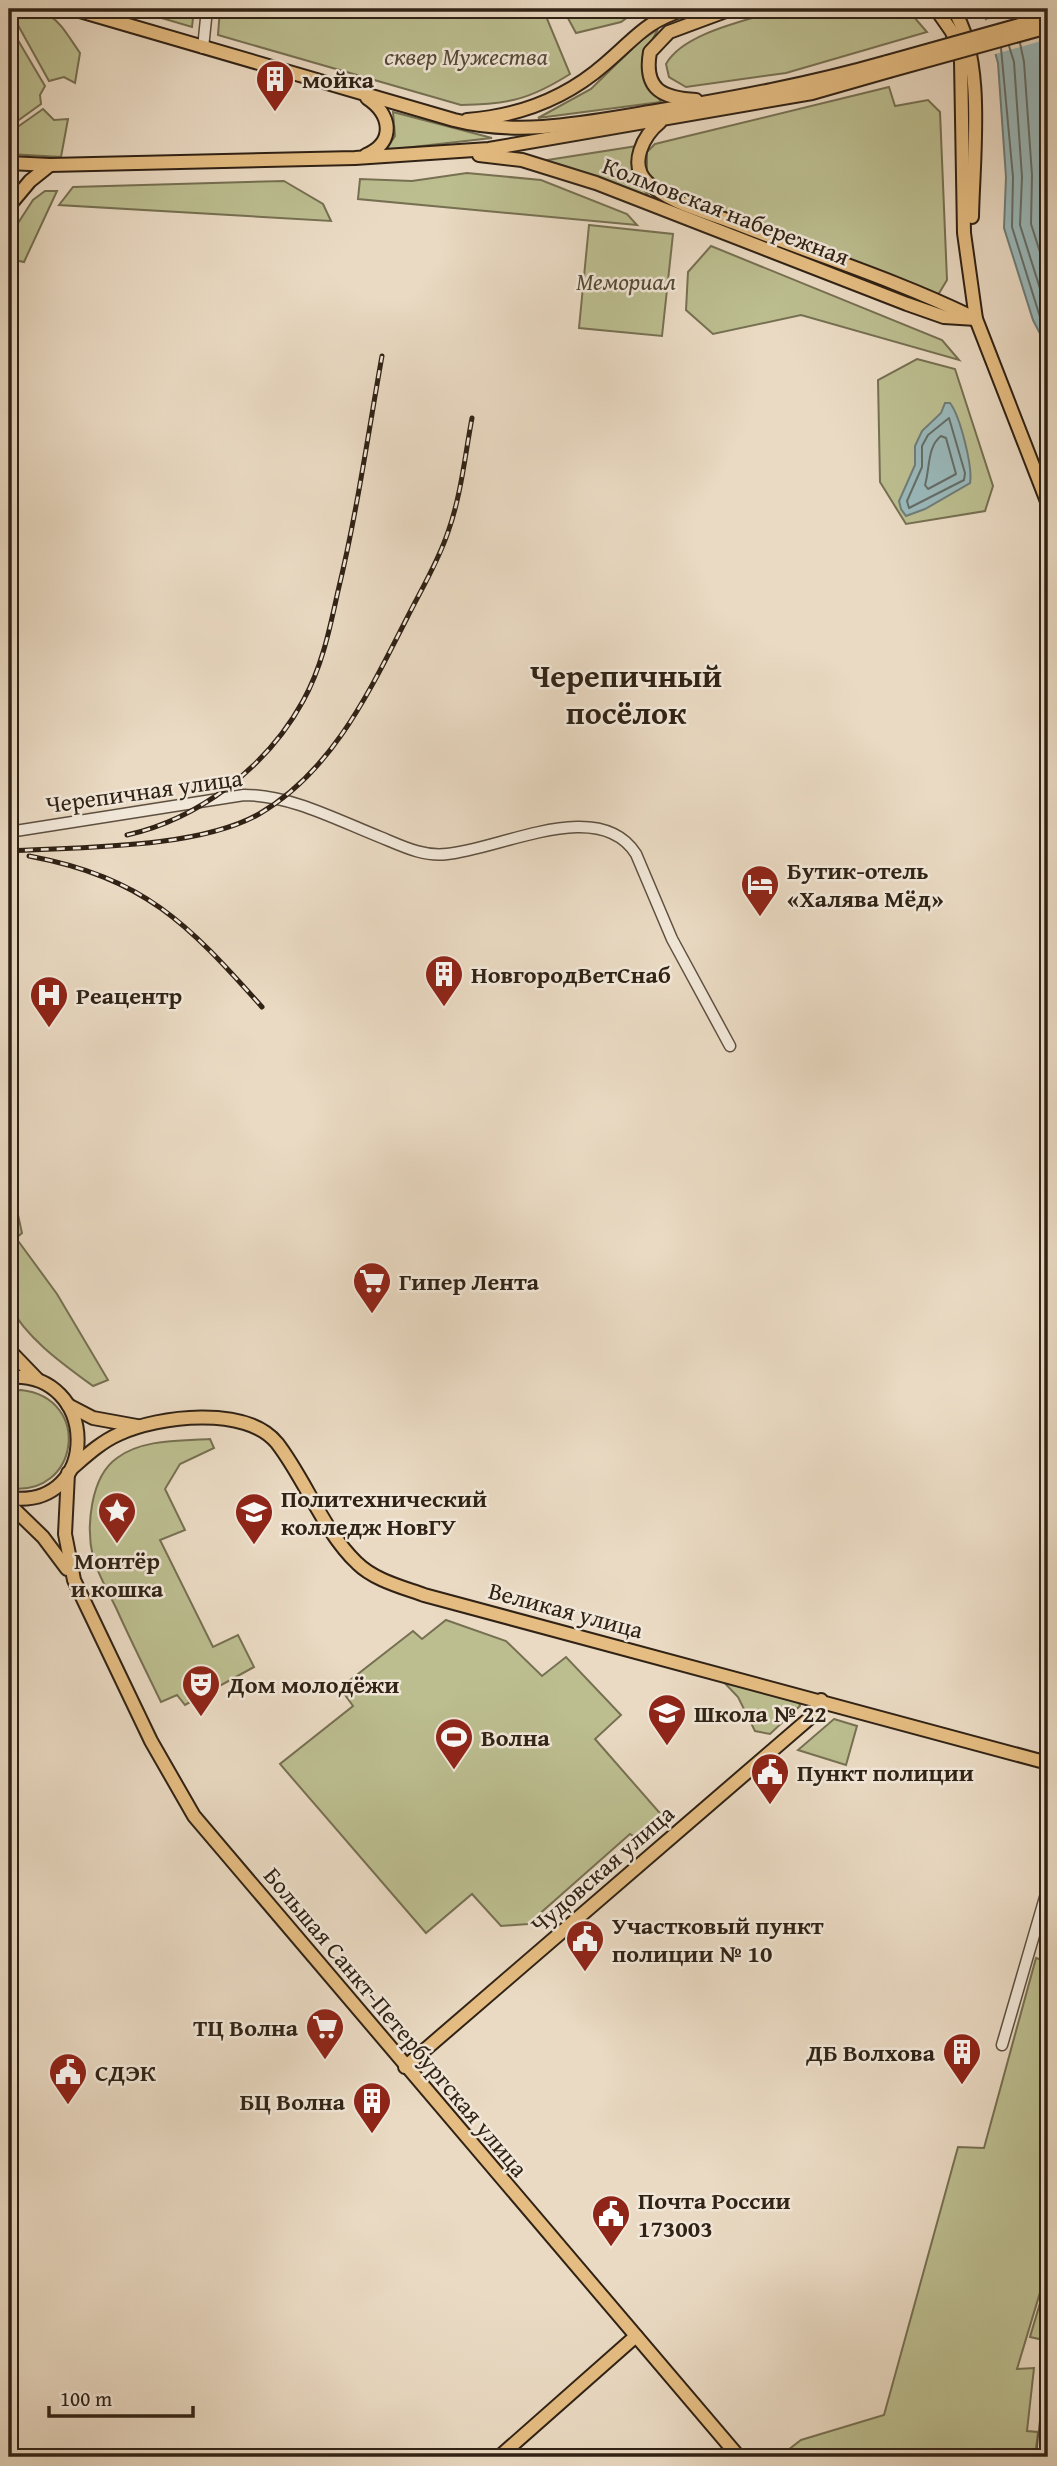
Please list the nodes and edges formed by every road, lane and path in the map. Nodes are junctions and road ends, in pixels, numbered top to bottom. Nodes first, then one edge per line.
1 (73, 9) edge
2 (207, 9) edge
3 (685, 9) edge
4 (731, 9) edge
5 (936, 9) edge
6 (953, 9) edge
7 (1048, 17) edge
8 (1048, 27) edge
9 (203, 48) junction
10 (888, 67) junction
11 (361, 94) junction
12 (718, 101) junction
13 (454, 120) junction
14 (661, 121) junction
15 (458, 152) junction
16 (355, 158) junction
17 (9, 163) edge
18 (50, 166) junction
19 (9, 206) edge
20 (976, 319) junction
21 (1048, 504) edge
22 (9, 832) edge
23 (730, 1046) dead end
24 (9, 1350) edge
25 (9, 1377) edge
26 (43, 1383) junction
27 (68, 1405) junction
28 (140, 1426) junction
29 (70, 1470) junction
30 (9, 1498) edge
31 (9, 1504) edge
32 (74, 1580) junction
33 (821, 1700) junction
34 (1048, 1763) edge
35 (1048, 1887) edge
36 (1002, 2045) dead end
37 (405, 2067) junction
38 (636, 2336) junction
39 (1048, 2395) edge
40 (1046, 2438) edge
41 (499, 2457) edge
42 (738, 2457) edge
43 (1042, 2457) edge

1 - 9 main road
2 - 9 street
3 - 13 main road
4 - 12 main road
5 - 20 main road
6 - 20 main road
7 - 10 main road, bridge
8 - 10 main road, bridge
9 - 11 main road
10 - 12 main road
10 - 14 main road
11 - 13 main road
11 - 16 main road
12 - 13 main road
14 - 15 main road
14 - 20 main road, Колмовская набережная
15 - 16 main road
15 - 20 main road, Колмовская набережная
16 - 18 main road
17 - 18 main road
18 - 19 main road
20 - 21 main road
22 - 23 street, Черепичная улица
24 - 26 main road
25 - 26 main road
26 - 27 main road
27 - 28 main road
27 - 29 main road, Большая Санкт-Петербургская улица
28 - 29 main road
28 - 33 main road, Великая улица
29 - 30 main road
29 - 32 main road, Большая Санкт-Петербургская улица
31 - 32 main road, Большая Санкт-Петербургская улица
32 - 37 main road, Большая Санкт-Петербургская улица
33 - 34 main road, Великая улица
33 - 37 main road, Чудовская улица
35 - 36 street
37 - 38 main road, Большая Санкт-Петербургская улица
38 - 41 main road
38 - 42 main road, Большая Санкт-Петербургская улица
39 - 40 street
40 - 43 street

